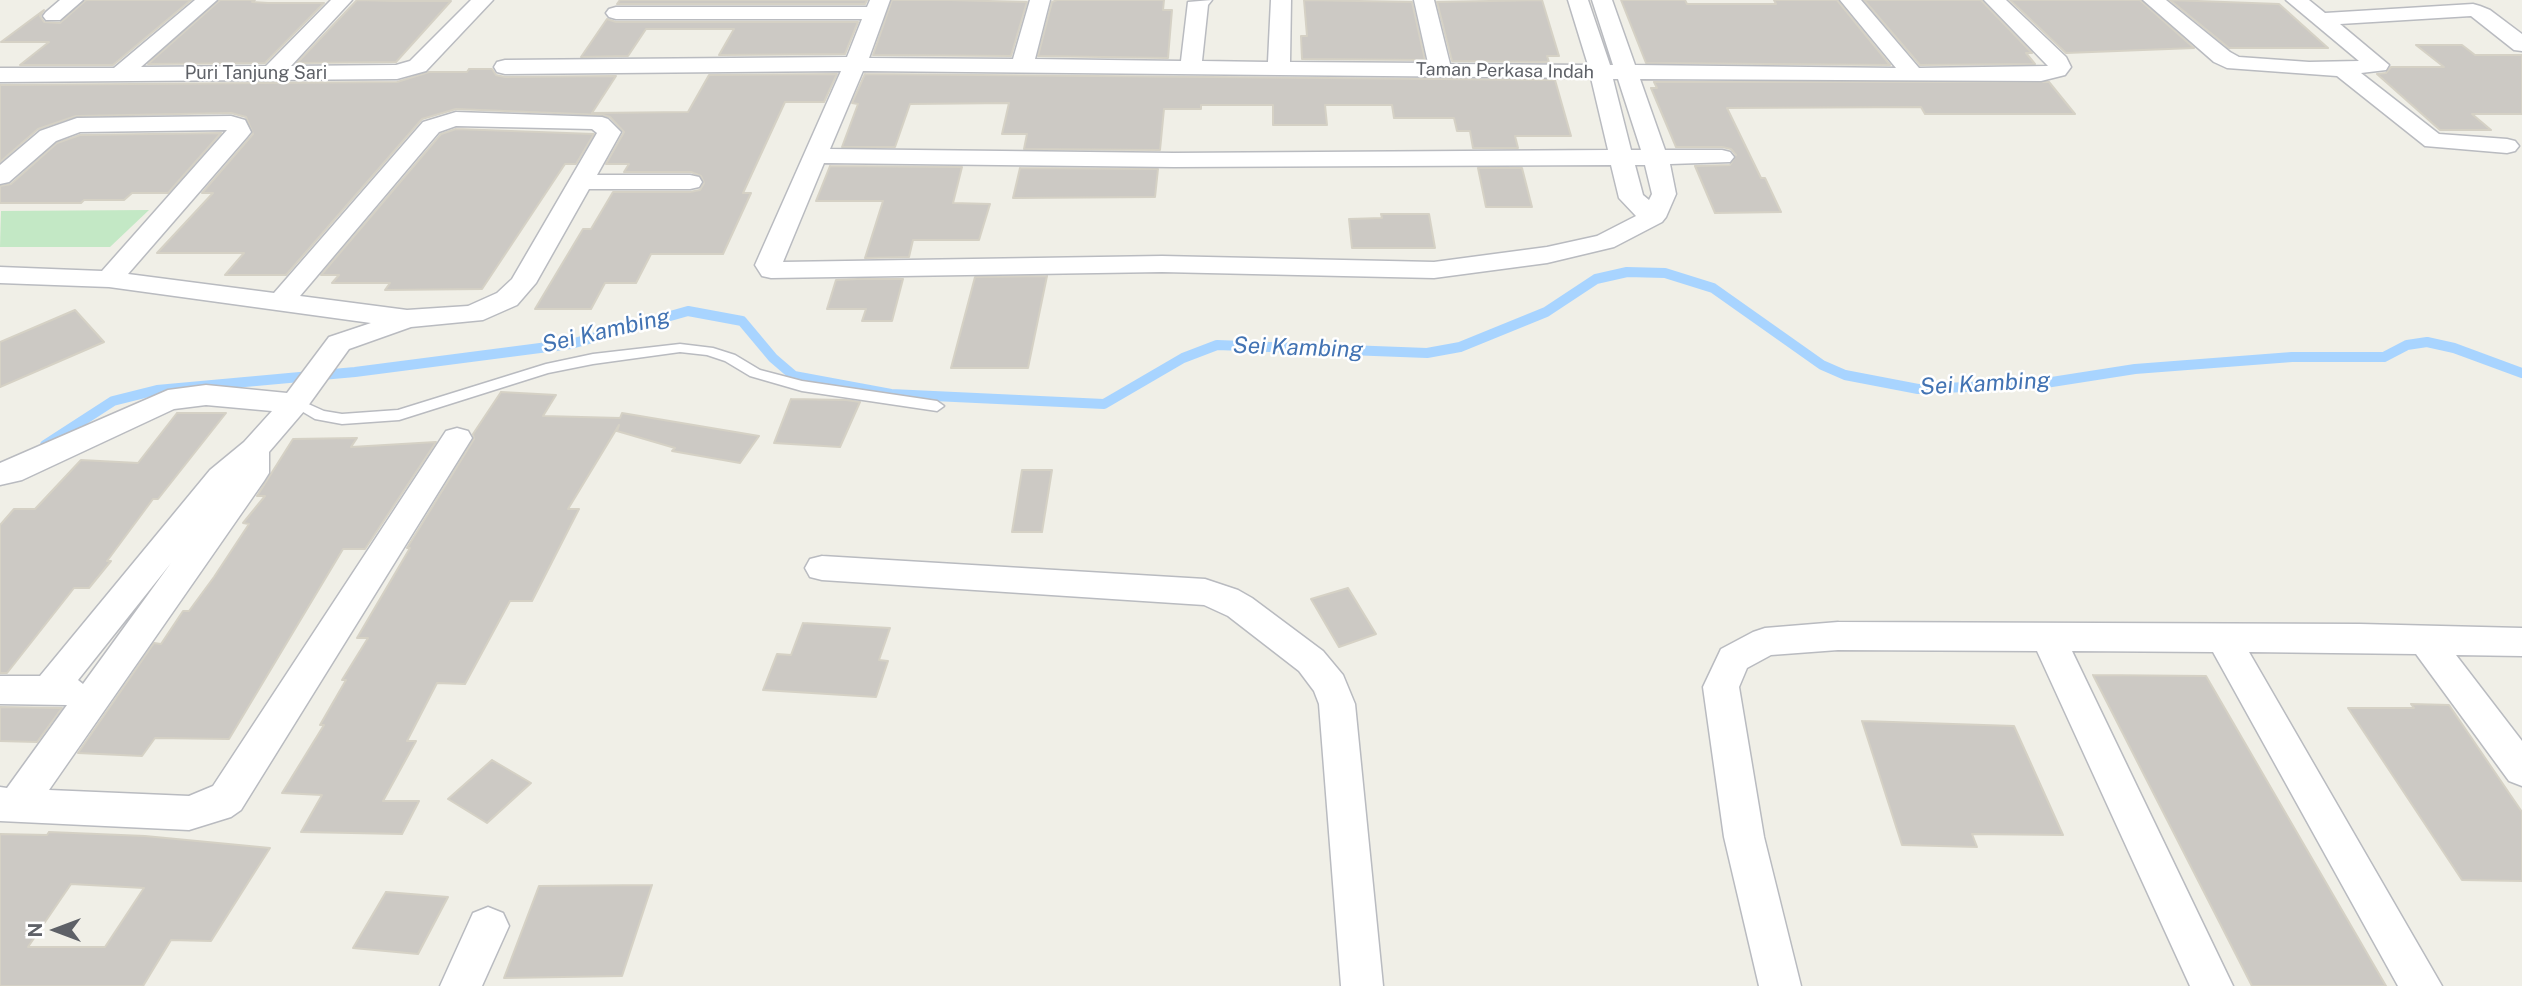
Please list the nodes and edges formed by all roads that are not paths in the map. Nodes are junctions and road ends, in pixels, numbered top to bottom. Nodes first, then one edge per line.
1 (73, 0) edge
2 (207, 0) edge
3 (342, 0) edge
4 (483, 0) edge
5 (1040, 0) edge
6 (1202, 0) edge
7 (1281, 0) edge
8 (1424, 0) edge
9 (1578, 0) edge
10 (1602, 0) edge
11 (1850, 0) edge
12 (1994, 0) edge
13 (2153, 0) edge
14 (2296, 0) edge
15 (877, 6) edge
16 (2410, 6) edge
17 (616, 13) dead end
18 (52, 16) dead end
19 (2321, 19) junction
20 (2522, 45) edge
21 (854, 64) junction
22 (1191, 66) junction
23 (505, 67) dead end
24 (1022, 67) junction
25 (1279, 67) junction
26 (1440, 69) junction
27 (2342, 69) junction
28 (1601, 73) junction
29 (120, 74) junction
30 (271, 74) junction
31 (1626, 74) junction
32 (0, 75) edge
33 (1913, 75) junction
34 (1613, 121) junction
35 (1643, 121) junction
36 (2507, 146) dead end
37 (814, 156) junction
38 (1656, 158) junction
39 (1722, 158) dead end
40 (1621, 159) junction
41 (0, 177) edge
42 (583, 181) junction
43 (690, 182) dead end
44 (1653, 217) junction
45 (0, 275) edge
46 (108, 279) junction
47 (282, 301) junction
48 (327, 309) junction
49 (408, 319) junction
50 (334, 350) junction
51 (300, 395) junction
52 (937, 406) dead end
53 (457, 438) dead end
54 (255, 449) junction
55 (4, 478) edge
56 (822, 569) dead end
57 (2222, 638) junction
58 (2049, 639) junction
59 (2427, 641) junction
60 (2522, 642) edge
61 (0, 690) edge
62 (49, 691) junction
63 (98, 691) junction
64 (2522, 770) edge
65 (9, 804) edge
66 (488, 926) dead end
67 (461, 986) edge
68 (1362, 986) edge
69 (1780, 986) edge
70 (2212, 986) edge
71 (2421, 986) edge

1 - 18 street
2 - 29 street
3 - 30 street
4 - 30 street, Puri Tanjung Sari
5 - 24 street
6 - 22 street
7 - 25 street
8 - 26 street
9 - 28 street
10 - 31 street
11 - 33 street
12 - 33 street, Taman Perkasa Indah
13 - 27 street
14 - 19 street
15 - 17 street
15 - 21 street
16 - 19 street
16 - 20 street
19 - 27 street
21 - 23 street, Taman Perkasa Indah
21 - 24 street, Taman Perkasa Indah
21 - 37 street
22 - 24 street, Taman Perkasa Indah
22 - 25 street, Taman Perkasa Indah
25 - 26 street, Taman Perkasa Indah
26 - 28 street, Taman Perkasa Indah
27 - 36 street
28 - 31 street, Taman Perkasa Indah
28 - 34 street
29 - 30 street, Puri Tanjung Sari
29 - 32 street, Puri Tanjung Sari
31 - 33 street, Taman Perkasa Indah
31 - 35 street
34 - 35 street
34 - 40 street
35 - 38 street
37 - 40 street
37 - 44 street
38 - 39 street
38 - 40 street
38 - 44 street
40 - 44 street
41 - 46 street
42 - 43 street
42 - 47 street
42 - 49 street
45 - 46 street
46 - 47 street
47 - 48 street
48 - 49 street
48 - 50 street
49 - 50 street
50 - 51 street
51 - 52 lane
51 - 54 street
51 - 55 street
53 - 65 street
54 - 62 street
54 - 63 street
56 - 68 street
57 - 58 street
57 - 59 street
57 - 71 street
58 - 69 street
58 - 70 street
59 - 60 street
59 - 64 street
61 - 62 street
62 - 63 street
63 - 65 street
66 - 67 street

